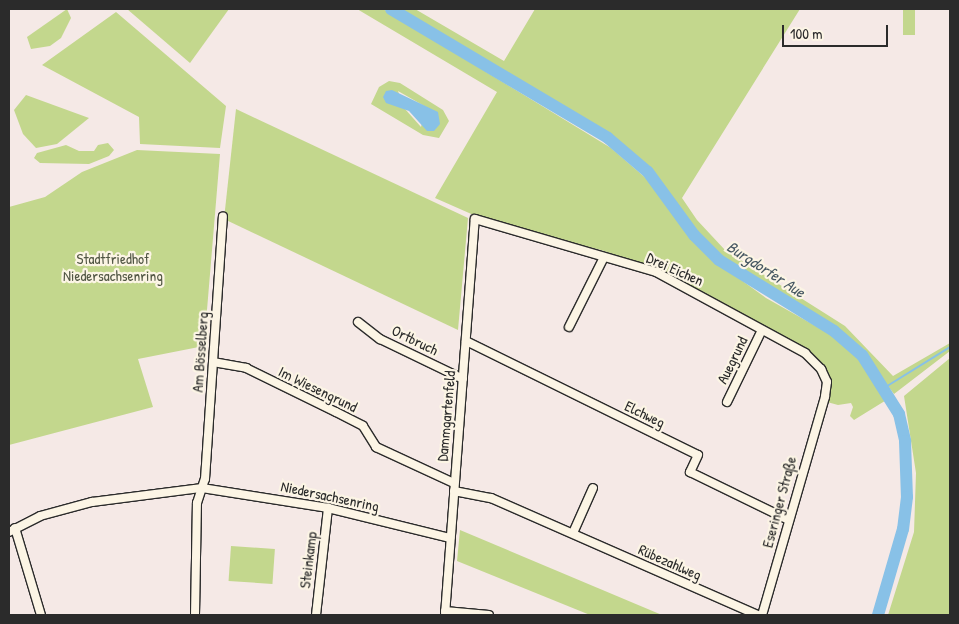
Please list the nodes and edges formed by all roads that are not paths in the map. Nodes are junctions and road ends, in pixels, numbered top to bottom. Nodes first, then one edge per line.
1 (223, 218) dead end
2 (475, 219) joint
3 (604, 256) junction
4 (358, 322) dead end
5 (569, 327) dead end
6 (762, 330) junction
7 (466, 341) junction
8 (213, 362) junction
9 (463, 379) junction
10 (825, 397) joint
11 (727, 402) dead end
12 (454, 487) junction
13 (202, 488) junction
14 (593, 488) dead end
15 (328, 508) junction
16 (789, 520) junction
17 (12, 530) edge
18 (573, 533) junction
19 (450, 538) junction
20 (445, 613) edge
21 (41, 615) edge
22 (195, 615) edge
23 (316, 615) edge
24 (488, 615) edge
25 (757, 615) edge
26 (762, 615) edge

1 - 8 street, Am Bösselberg
2 - 3 street, Drei Eichen
2 - 7 street, Dammgartenfeld
3 - 5 street
3 - 6 street, Drei Eichen
4 - 9 street, Ortbruch
6 - 10 street, Drei Eichen
6 - 11 street, Auegrund
7 - 9 street, Dammgartenfeld
7 - 16 street, Elchweg
8 - 12 street, Im Wiesengrund
8 - 13 street, Am Bösselberg
9 - 12 street, Dammgartenfeld
10 - 16 street, Eseringer Straße
12 - 18 street, Rübezahlweg
12 - 19 street, Dammgartenfeld
13 - 15 street, Niedersachsenring
13 - 17 street, Niedersachsenring
13 - 22 street
14 - 18 street
15 - 19 street, Niedersachsenring
15 - 23 street, Steinkamp
16 - 26 street, Eseringer Straße
17 - 21 street
18 - 25 street, Rübezahlweg
19 - 20 street, Dammgartenfeld
20 - 24 street

